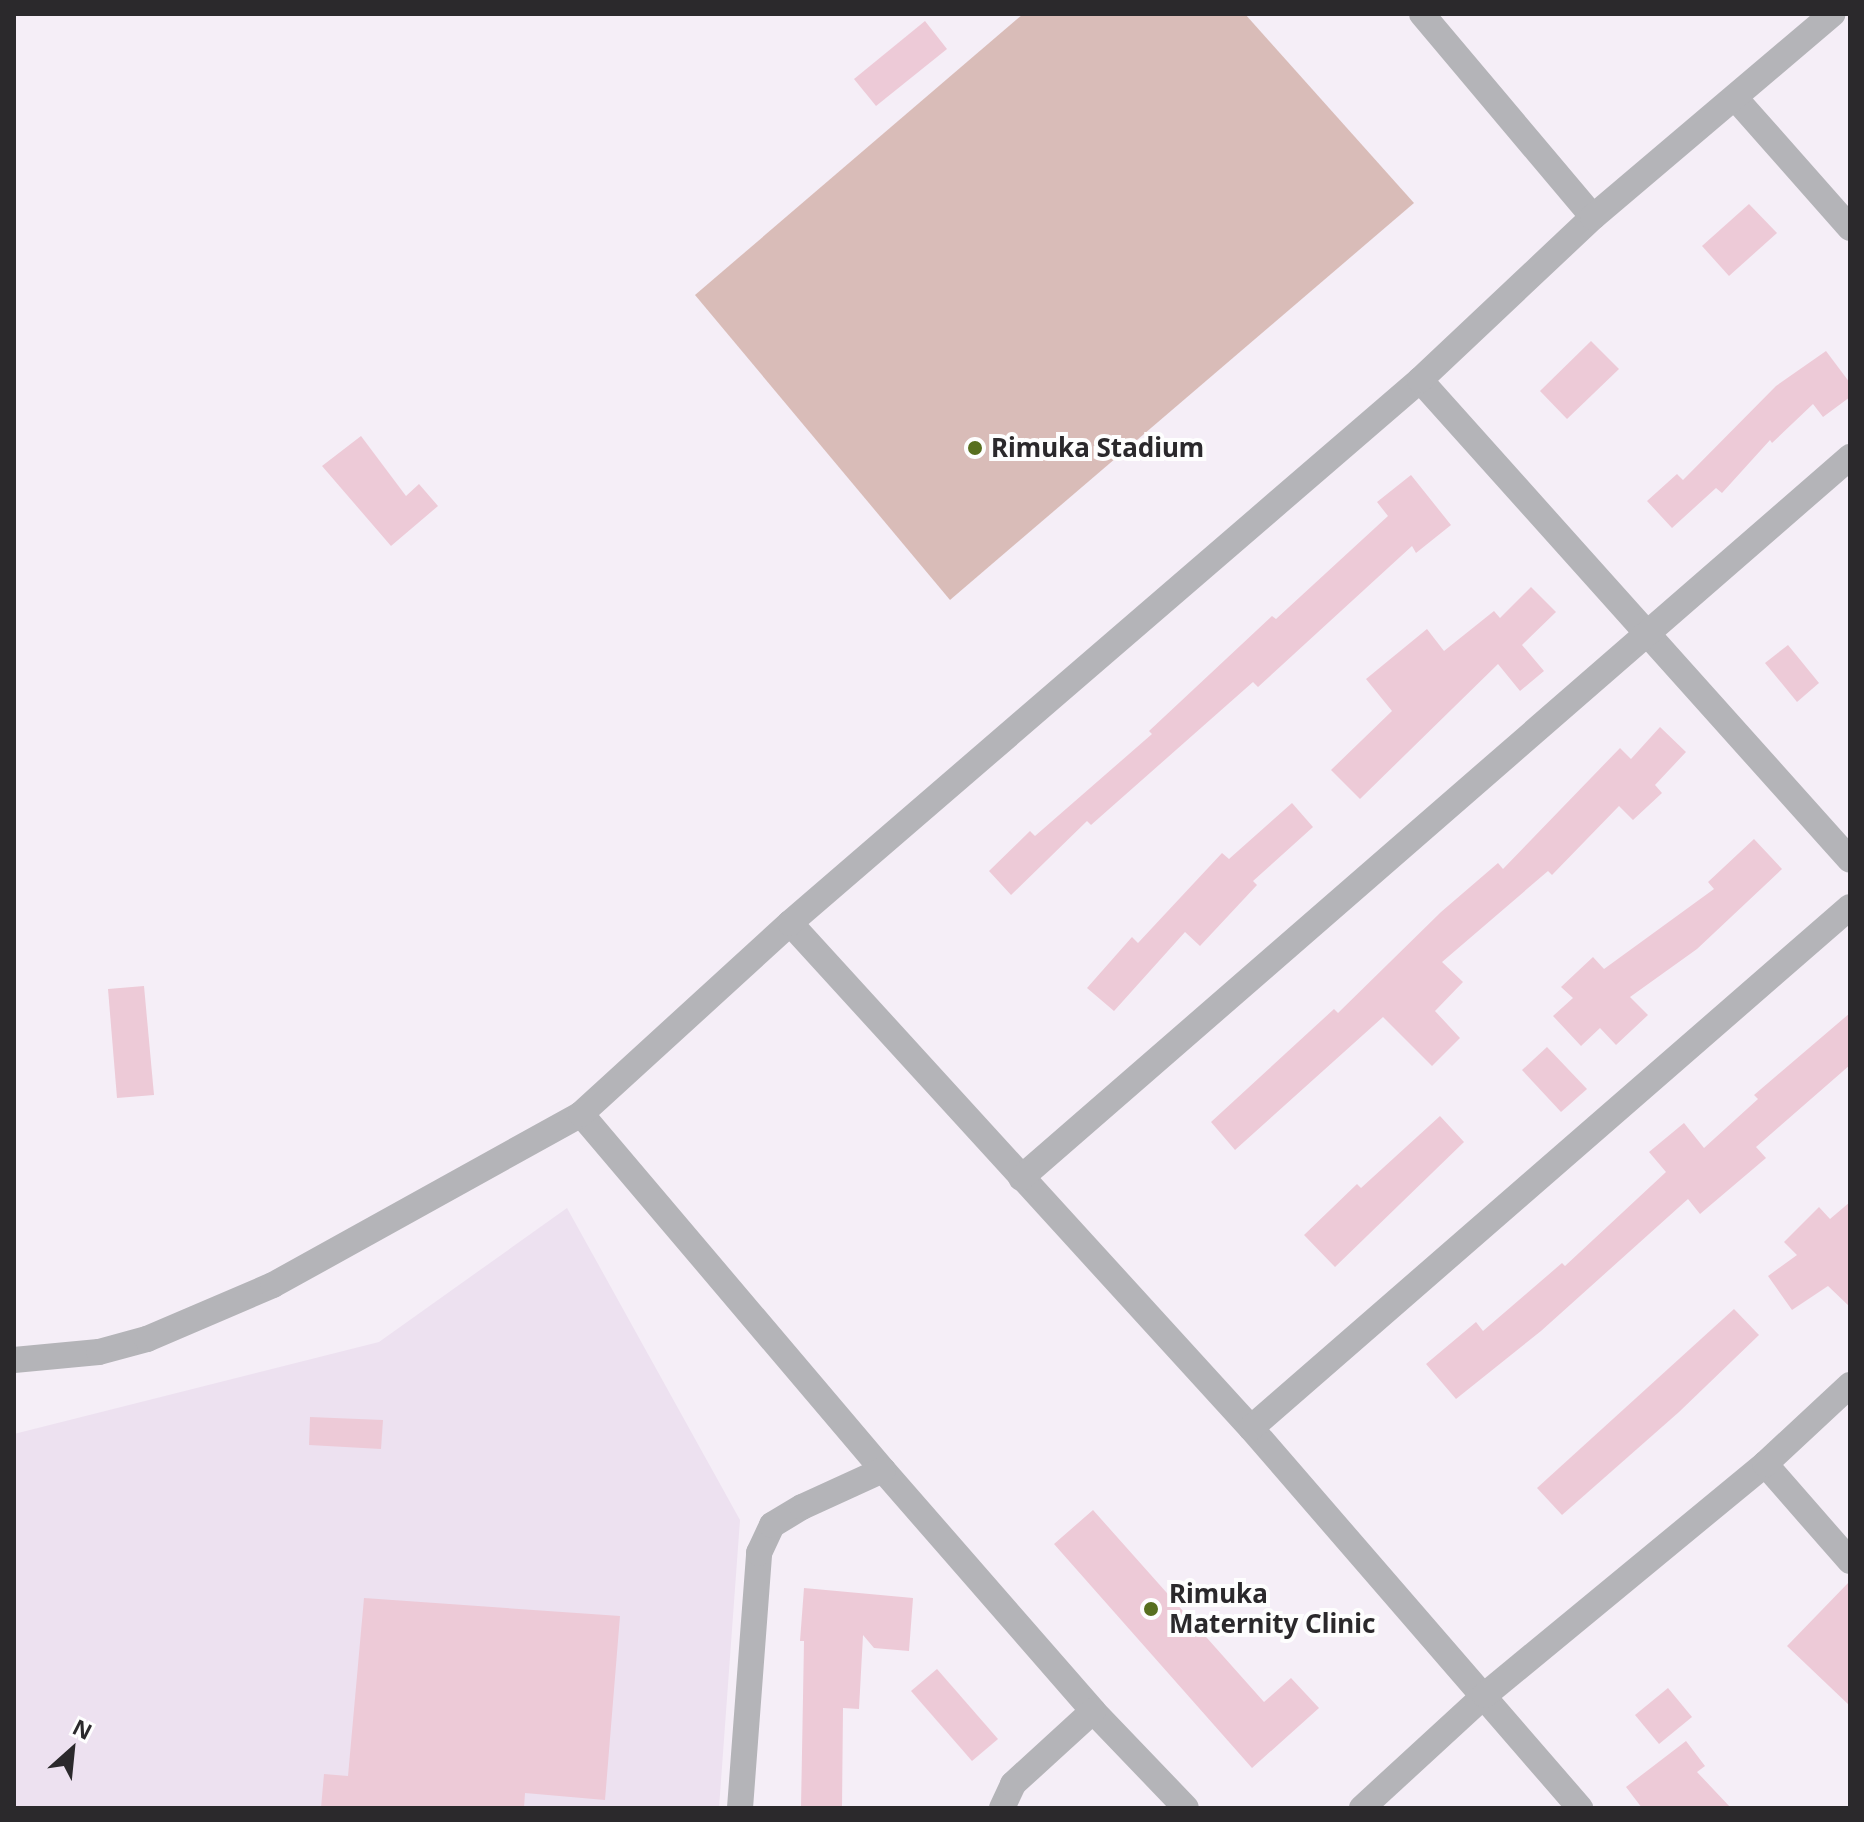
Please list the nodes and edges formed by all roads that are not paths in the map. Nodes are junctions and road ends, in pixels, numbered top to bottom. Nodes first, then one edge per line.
1 (1422, 14) edge
2 (1832, 14) edge
3 (1736, 99) junction
4 (1593, 217) junction
5 (1850, 228) edge
6 (1420, 380) junction
7 (1850, 457) edge
8 (1647, 633) junction
9 (1850, 860) edge
10 (1850, 907) edge
11 (790, 923) junction
12 (581, 1114) junction
13 (1021, 1178) junction
14 (14, 1360) edge
15 (1850, 1385) edge
16 (1251, 1428) junction
17 (1765, 1464) junction
18 (883, 1470) junction
19 (1850, 1561) edge
20 (1485, 1695) junction
21 (1093, 1711) junction
22 (740, 1808) edge
23 (1002, 1808) edge
24 (1186, 1808) edge
25 (1362, 1808) edge
26 (1580, 1808) edge

1 - 4 street
2 - 3 street
3 - 4 street
3 - 5 street
4 - 6 street
6 - 8 street
6 - 11 street
7 - 8 street
8 - 9 street
8 - 13 street
10 - 16 street
11 - 12 street
11 - 13 street
12 - 14 street
12 - 18 street
13 - 16 street
15 - 17 street
16 - 20 street
17 - 19 street
17 - 20 street
18 - 21 street
18 - 22 street
20 - 25 street
20 - 26 street
21 - 23 street
21 - 24 street

